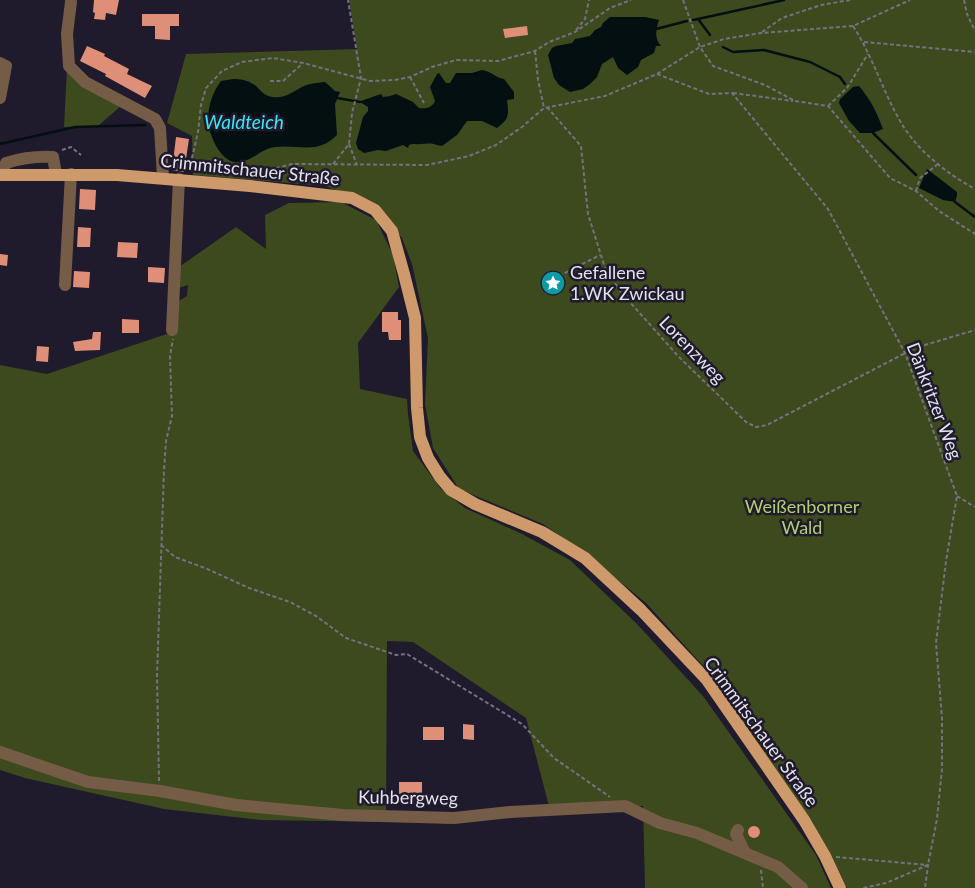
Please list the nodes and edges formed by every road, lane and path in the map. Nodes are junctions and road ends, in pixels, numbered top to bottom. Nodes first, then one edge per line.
1 (348, 0) edge
2 (589, 0) edge
3 (631, 0) edge
4 (683, 0) edge
5 (850, 0) edge
6 (910, 0) edge
7 (964, 0) edge
8 (71, 2) dead end
9 (853, 26) junction
10 (975, 31) edge
11 (574, 32) junction
12 (761, 33) junction
13 (864, 42) junction
14 (700, 47) junction
15 (535, 51) junction
16 (975, 52) edge
17 (868, 54) junction
18 (0, 64) edge
19 (303, 64) junction
20 (657, 74) junction
21 (410, 77) junction
22 (361, 78) junction
23 (270, 81) dead end
24 (732, 93) junction
25 (0, 98) edge
26 (795, 101) junction
27 (424, 103) dead end
28 (828, 106) junction
29 (548, 107) junction
30 (544, 108) junction
31 (349, 144) junction
32 (333, 164) junction
33 (938, 164) junction
34 (357, 165) junction
35 (56, 174) junction
36 (70, 174) junction
37 (0, 175) edge
38 (247, 176) dead end
39 (163, 178) junction
40 (183, 180) junction
41 (975, 189) edge
42 (916, 191) junction
43 (975, 234) edge
44 (600, 255) junction
45 (553, 279) dead end
46 (65, 285) dead end
47 (975, 330) edge
48 (173, 331) joint
49 (905, 353) junction
50 (957, 496) junction
51 (975, 507) edge
52 (161, 546) junction
53 (0, 752) edge
54 (160, 791) junction
55 (625, 806) junction
56 (738, 830) dead end
57 (745, 853) junction
58 (825, 856) junction
59 (761, 860) junction
60 (928, 866) junction
61 (762, 888) edge
62 (802, 888) edge
63 (840, 888) edge
64 (863, 888) edge
65 (925, 888) edge

1 - 22 path
2 - 11 path
3 - 11 path
4 - 14 path
5 - 12 path
6 - 9 path
7 - 10 path
8 - 39 street
9 - 12 path
9 - 13 path
11 - 15 path
12 - 14 path
13 - 16 path
13 - 17 path
14 - 20 path
14 - 26 path
15 - 21 path
15 - 30 path
17 - 28 path
17 - 33 path
18 - 25 street
19 - 22 path
19 - 23 path
19 - 40 path
20 - 24 path
20 - 29 path
21 - 22 path
21 - 27 path
22 - 31 path
24 - 26 path
24 - 49 path, Dänkritzer Weg
26 - 28 path
28 - 42 path
29 - 30 path
29 - 44 path, Lorenzweg
30 - 34 path
31 - 32 path
31 - 34 path
32 - 34 path
32 - 38 path
33 - 41 path
33 - 42 path
35 - 36 main road, Crimmitschauer Straße
35 - 37 main road, Crimmitschauer Straße
35 - 37 street
36 - 39 main road, Crimmitschauer Straße
36 - 46 street
39 - 40 main road, Crimmitschauer Straße
40 - 48 street
40 - 58 main road, Crimmitschauer Straße
42 - 43 path
44 - 45 path
44 - 49 path, Lorenzweg
47 - 49 path
48 - 52 path
49 - 50 path, Dänkritzer Weg
50 - 51 path
50 - 60 path, Dänkritzer Weg
52 - 54 path
52 - 55 path
53 - 54 street, Kuhbergweg
54 - 55 street, Kuhbergweg
55 - 57 street, Kuhbergweg
56 - 57 street
57 - 59 street, Kuhbergweg
58 - 60 path
58 - 63 main road, Crimmitschauer Straße
59 - 61 path
59 - 62 street, Kuhbergweg
60 - 64 path
60 - 65 path, Dänkritzer Weg

